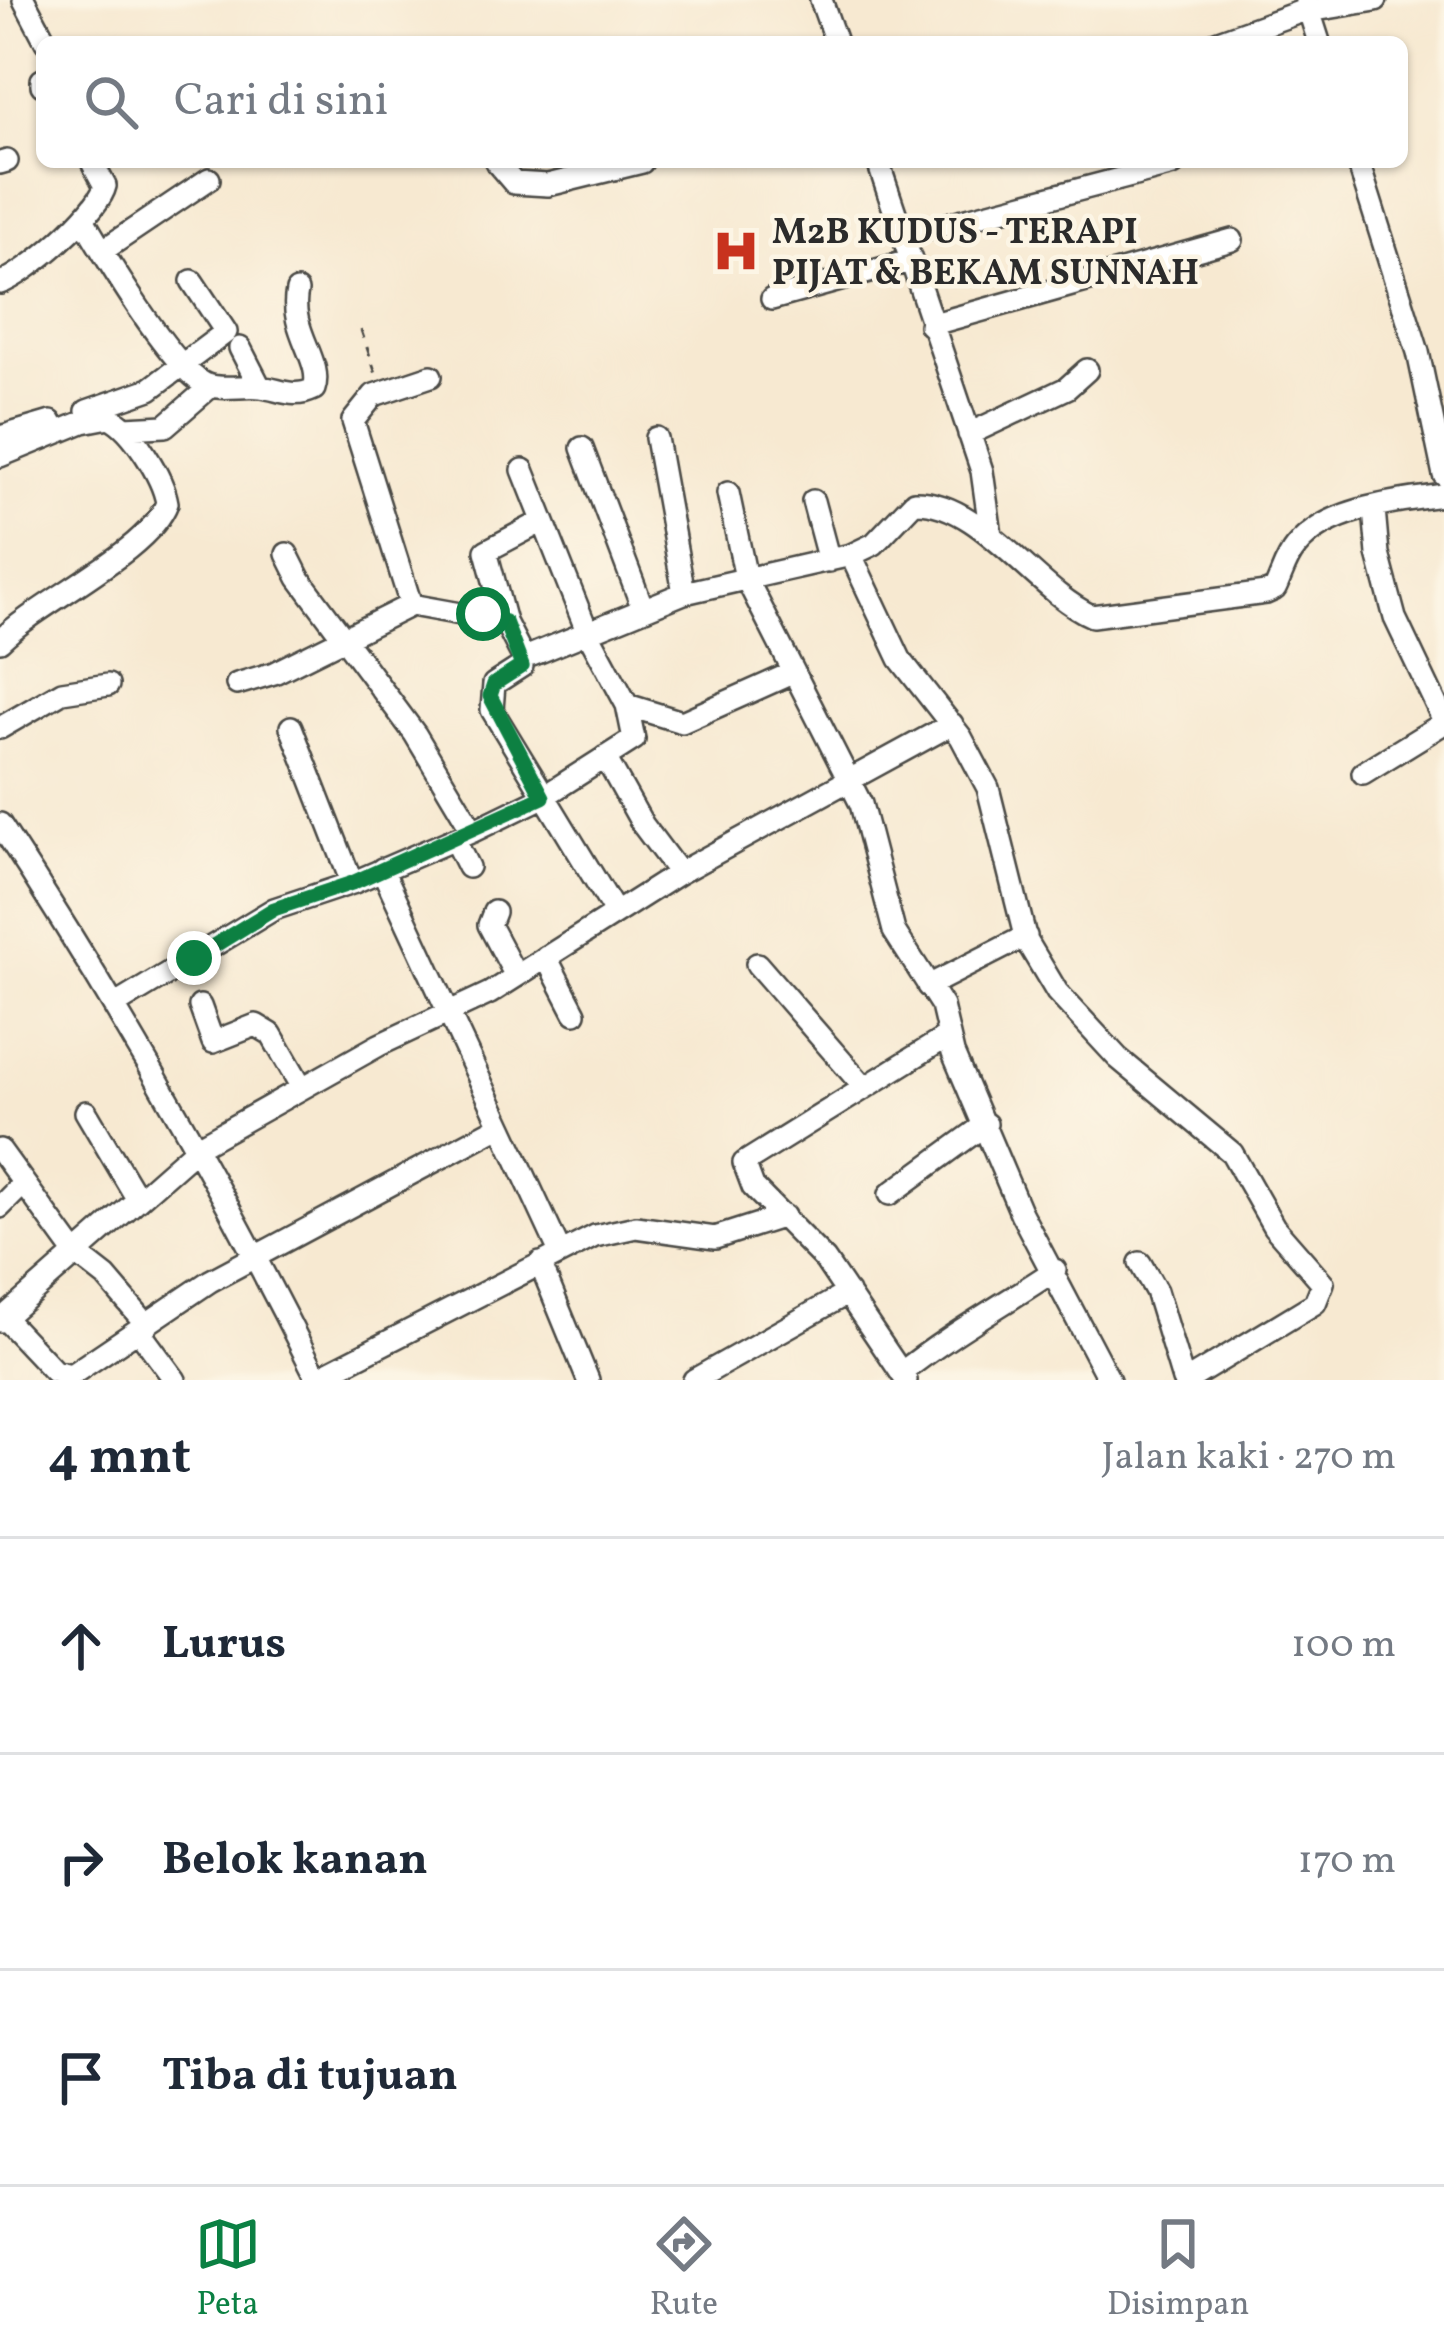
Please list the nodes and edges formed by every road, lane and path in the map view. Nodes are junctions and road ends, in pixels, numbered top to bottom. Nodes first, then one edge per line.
1 (24, 0) edge
2 (821, 0) edge
3 (1376, 0) edge
4 (1308, 7) edge
5 (43, 36) edge
6 (834, 36) edge
7 (1232, 36) edge
8 (1317, 36) edge
9 (95, 168) edge
10 (501, 168) edge
11 (616, 168) edge
12 (880, 168) edge
13 (1162, 168) edge
14 (1360, 168) edge
15 (209, 179) dead end
16 (82, 219) junction
17 (902, 236) junction
18 (1232, 240) dead end
19 (102, 251) junction
20 (909, 261) junction
21 (192, 281) dead end
22 (0, 283) edge
23 (297, 291) dead end
24 (772, 299) dead end
25 (930, 325) junction
26 (361, 330) dead end
27 (239, 348) dead end
28 (185, 366) junction
29 (1087, 370) dead end
30 (431, 376) dead end
31 (210, 387) junction
32 (260, 387) junction
33 (382, 392) junction
34 (125, 428) junction
35 (969, 434) junction
36 (0, 436) edge
37 (656, 438) dead end
38 (582, 448) dead end
39 (0, 456) edge
40 (523, 470) dead end
41 (1444, 476) edge
42 (728, 493) dead end
43 (1444, 495) edge
44 (813, 501) dead end
45 (1374, 509) junction
46 (543, 521) junction
47 (991, 536) junction
48 (287, 554) dead end
49 (840, 558) junction
50 (746, 578) junction
51 (684, 593) junction
52 (412, 605) junction
53 (643, 609) junction
54 (505, 622) junction
55 (587, 631) junction
56 (343, 638) junction
57 (0, 641) edge
58 (523, 657) junction
59 (792, 673) junction
60 (237, 683) dead end
61 (107, 685) dead end
62 (1438, 691) edge
63 (627, 705) junction
64 (1444, 722) edge
65 (952, 724) junction
66 (291, 727) dead end
67 (0, 728) edge
68 (605, 758) junction
69 (1363, 772) dead end
70 (850, 778) junction
71 (543, 797) junction
72 (0, 824) edge
73 (463, 834) junction
74 (468, 867) dead end
75 (382, 869) junction
76 (679, 872) junction
77 (352, 883) junction
78 (494, 912) dead end
79 (615, 912) junction
80 (1026, 937) junction
81 (546, 957) junction
82 (757, 964) dead end
83 (517, 976) junction
84 (928, 986) junction
85 (117, 1004) junction
86 (200, 1006) dead end
87 (575, 1012) dead end
88 (448, 1014) junction
89 (948, 1036) junction
90 (302, 1086) junction
91 (864, 1087) junction
92 (86, 1112) dead end
93 (986, 1124) junction
94 (500, 1126) junction
95 (199, 1145) junction
96 (0, 1150) edge
97 (24, 1184) junction
98 (890, 1193) dead end
99 (137, 1200) junction
100 (0, 1207) edge
101 (784, 1216) junction
102 (74, 1252) junction
103 (549, 1256) junction
104 (256, 1257) junction
105 (1139, 1263) dead end
106 (1055, 1270) junction
107 (848, 1293) junction
108 (2, 1319) edge
109 (143, 1328) junction
110 (903, 1377) edge
111 (317, 1379) edge
112 (175, 1380) edge
113 (588, 1380) edge
114 (694, 1380) edge
115 (1108, 1380) edge
116 (1185, 1380) edge

1 - 5 street
2 - 6 street
3 - 4 street
4 - 7 street
4 - 8 street
9 - 16 street
10 - 11 street
12 - 17 street
13 - 17 street
14 - 41 street
15 - 19 street
16 - 19 street
16 - 22 street
17 - 20 street
18 - 25 street
19 - 28 street
20 - 24 street
20 - 25 street
21 - 28 street
23 - 32 street
25 - 35 street
26 - 33 path
27 - 32 street
28 - 31 street
28 - 36 street
29 - 35 street
30 - 33 street
31 - 32 street
31 - 34 street
33 - 52 street
34 - 39 street
34 - 57 street
35 - 47 street
37 - 51 street
38 - 53 street
40 - 46 street
42 - 50 street
43 - 45 street
44 - 49 street
45 - 47 street
45 - 62 street
46 - 54 street
46 - 55 street
47 - 49 street
48 - 56 street
49 - 50 street
49 - 65 street
50 - 51 street
50 - 59 street
51 - 53 street
52 - 54 street
52 - 56 street
53 - 55 street
54 - 58 street
55 - 58 street
55 - 63 street
56 - 60 street
56 - 73 street
58 - 71 street
59 - 63 street
59 - 70 street
61 - 67 street
62 - 64 street
63 - 68 street
64 - 69 street
65 - 70 street
65 - 80 street
66 - 77 street
68 - 71 street
68 - 76 street
70 - 76 street
70 - 84 street
71 - 73 street
71 - 79 street
72 - 85 street
73 - 74 street
73 - 75 street
75 - 77 street
75 - 88 street
76 - 79 street
77 - 85 street
78 - 83 street
79 - 81 street
80 - 84 street
80 - 116 street
81 - 83 street
81 - 87 street
82 - 91 street
83 - 88 street
84 - 89 street
85 - 95 street
86 - 90 street
88 - 90 street
88 - 94 street
89 - 91 street
89 - 93 street
90 - 95 street
91 - 101 street
92 - 99 street
93 - 98 street
93 - 106 street
94 - 103 street
94 - 104 street
95 - 99 street
95 - 104 street
96 - 97 street
97 - 100 street
97 - 102 street
99 - 102 street
101 - 103 street
101 - 107 street
102 - 108 street
102 - 109 street
103 - 111 street
103 - 113 street
104 - 109 street
104 - 111 street
105 - 116 street
106 - 110 street
106 - 115 street
107 - 110 street
107 - 114 street
108 - 109 street
109 - 112 street

